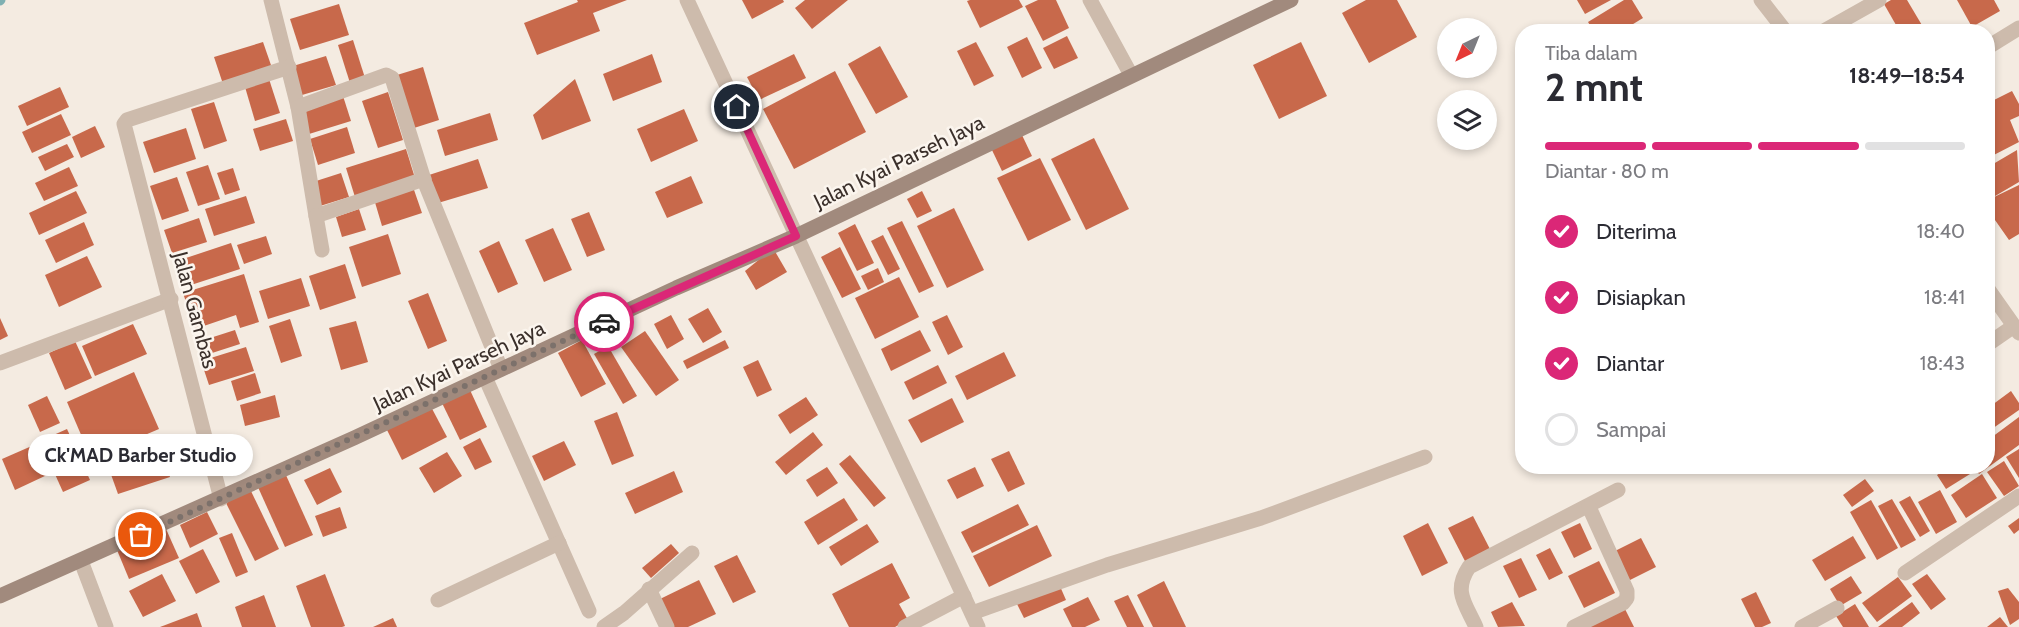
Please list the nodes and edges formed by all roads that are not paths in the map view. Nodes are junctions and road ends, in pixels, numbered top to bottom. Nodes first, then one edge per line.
1 (271, 0) edge
2 (687, 0) edge
3 (1090, 0) edge
4 (1291, 0) edge
5 (1761, 0) edge
6 (1879, 0) edge
7 (1780, 24) edge
8 (1836, 24) edge
9 (2019, 28) edge
10 (1995, 43) edge
11 (289, 67) junction
12 (1131, 75) junction
13 (298, 107) junction
14 (424, 179) junction
15 (316, 216) junction
16 (796, 236) junction
17 (322, 250) dead end
18 (171, 299) junction
19 (1995, 299) edge
20 (2016, 329) edge
21 (1995, 340) edge
22 (0, 363) edge
23 (501, 369) junction
24 (485, 377) junction
25 (1425, 457) dead end
26 (1618, 490) dead end
27 (2019, 496) edge
28 (220, 499) junction
29 (1589, 507) dead end
30 (559, 543) junction
31 (693, 553) dead end
32 (81, 561) junction
33 (1905, 573) dead end
34 (649, 590) junction
35 (0, 596) edge
36 (964, 596) junction
37 (438, 600) dead end
38 (1837, 608) dead end
39 (589, 610) dead end
40 (972, 613) junction
41 (106, 627) edge
42 (604, 627) edge
43 (667, 627) edge
44 (905, 627) edge
45 (978, 627) edge
46 (1476, 627) edge
47 (1574, 627) edge
48 (1802, 627) edge

1 - 11 street
2 - 16 street
3 - 12 street
4 - 12 main road, Jalan Kyai Parseh Jaya
5 - 7 street
6 - 8 street
9 - 10 street
11 - 13 street
11 - 18 street, Jalan Gambas
12 - 16 main road, Jalan Kyai Parseh Jaya
13 - 14 street
13 - 15 street
14 - 15 street
14 - 23 street
15 - 17 street
16 - 23 main road, Jalan Kyai Parseh Jaya
16 - 36 street
18 - 22 street
18 - 28 street, Jalan Gambas
19 - 20 street
20 - 21 street
23 - 24 main road, Jalan Kyai Parseh Jaya
24 - 28 main road, Jalan Kyai Parseh Jaya
24 - 30 street
25 - 40 street
26 - 46 street
27 - 33 street
28 - 32 main road, Jalan Kyai Parseh Jaya
29 - 47 street
30 - 37 street
30 - 39 street
31 - 34 street
32 - 35 main road, Jalan Kyai Parseh Jaya
32 - 41 street
34 - 42 street
34 - 43 street
36 - 40 street
36 - 44 street
38 - 48 street
40 - 45 street

